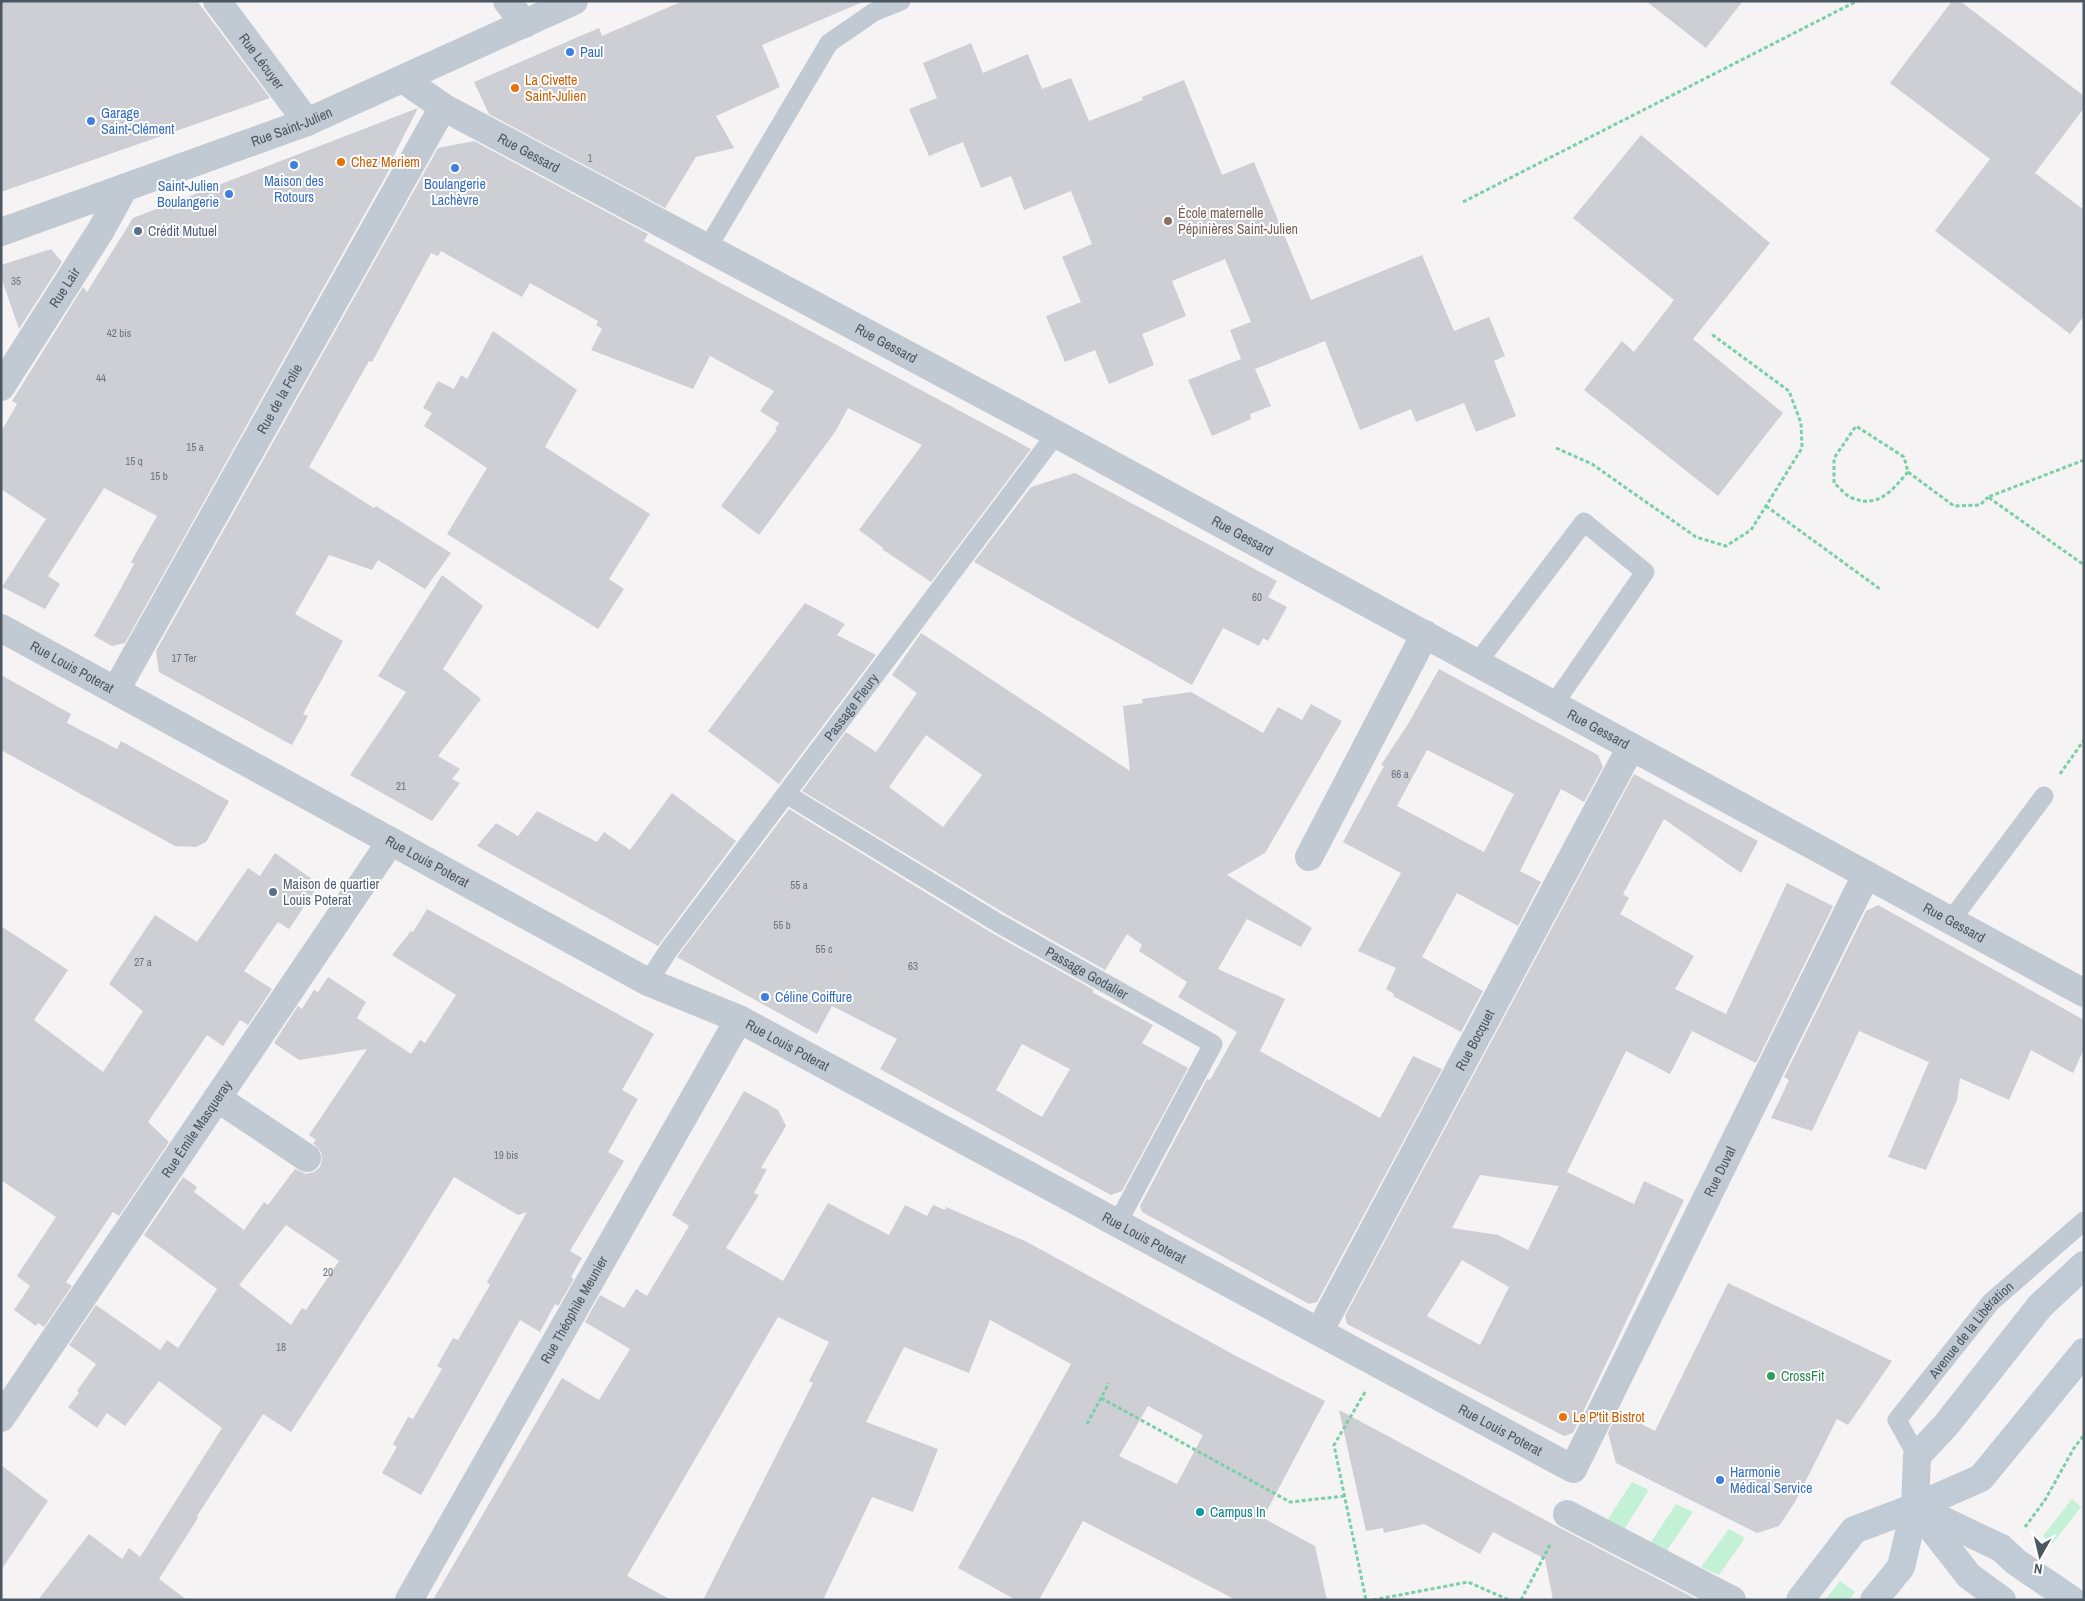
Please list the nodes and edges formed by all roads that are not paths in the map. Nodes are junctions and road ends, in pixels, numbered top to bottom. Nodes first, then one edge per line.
1 (217, 1) edge
2 (507, 1) edge
3 (574, 1) edge
4 (901, 1) edge
5 (525, 24) junction
6 (403, 79) junction
7 (443, 107) junction
8 (308, 122) junction
9 (124, 188) junction
10 (1, 232) edge
11 (708, 247) junction
12 (1, 387) edge
13 (1056, 434) junction
14 (1, 628) edge
15 (1425, 634) junction
16 (1477, 663) junction
17 (116, 690) junction
18 (1554, 704) junction
19 (1631, 747) junction
20 (786, 794) junction
21 (2044, 796) road end
22 (391, 841) junction
23 (1309, 857) dead end
24 (1866, 875) junction
25 (1951, 920) junction
26 (648, 982) junction
27 (2084, 993) edge
28 (739, 1019) junction
29 (217, 1098) junction
30 (308, 1158) dead end
31 (2084, 1221) edge
32 (1117, 1224) junction
33 (2084, 1265) edge
34 (1319, 1332) junction
35 (2084, 1352) edge
36 (1, 1418) edge
37 (1917, 1456) junction
38 (1573, 1469) joint
39 (1915, 1507) junction
40 (1567, 1514) dead end
41 (410, 1600) edge
42 (1732, 1600) edge
43 (1800, 1600) edge
44 (1874, 1600) edge
45 (2002, 1600) edge
46 (2072, 1600) edge

1 - 8 street, Rue Lécuyer
2 - 5 street
3 - 5 street, Rue Saint-Julien
4 - 11 lane
5 - 6 street, Rue Saint-Julien
6 - 7 street, Rue Gessard
6 - 8 street, Rue Saint-Julien
7 - 11 street, Rue Gessard
7 - 17 street, Rue de la Folie
8 - 9 street, Rue Saint-Julien
9 - 10 street, Rue Saint-Julien
9 - 12 street, Rue Lair
11 - 13 street, Rue Gessard
13 - 15 street, Rue Gessard
13 - 20 lane, Passage Fleury
14 - 17 street, Rue Louis Poterat
15 - 16 street, Rue Gessard
15 - 23 street
16 - 18 street, Rue Gessard
16 - 18 lane
17 - 22 street, Rue Louis Poterat
18 - 19 street, Rue Gessard
19 - 24 street, Rue Gessard
19 - 34 street, Rue Bocquet
20 - 26 lane, Passage Fleury
20 - 32 lane, Passage Godalier
21 - 25 lane
22 - 26 street, Rue Louis Poterat
22 - 29 street, Rue Émile Masqueray
24 - 25 street, Rue Gessard
24 - 38 street, Rue Duval
25 - 27 street, Rue Gessard
26 - 28 street, Rue Louis Poterat
28 - 32 street, Rue Louis Poterat
28 - 41 street, Rue Théophile Meunier
29 - 30 street
29 - 36 street, Rue Émile Masqueray
31 - 37 lane, Avenue de la Libération
32 - 34 street, Rue Louis Poterat
33 - 37 main road
34 - 38 street, Rue Louis Poterat
35 - 39 main road
37 - 39 main road
39 - 43 main road
39 - 44 main road
39 - 45 main road
39 - 46 main road
40 - 42 street

